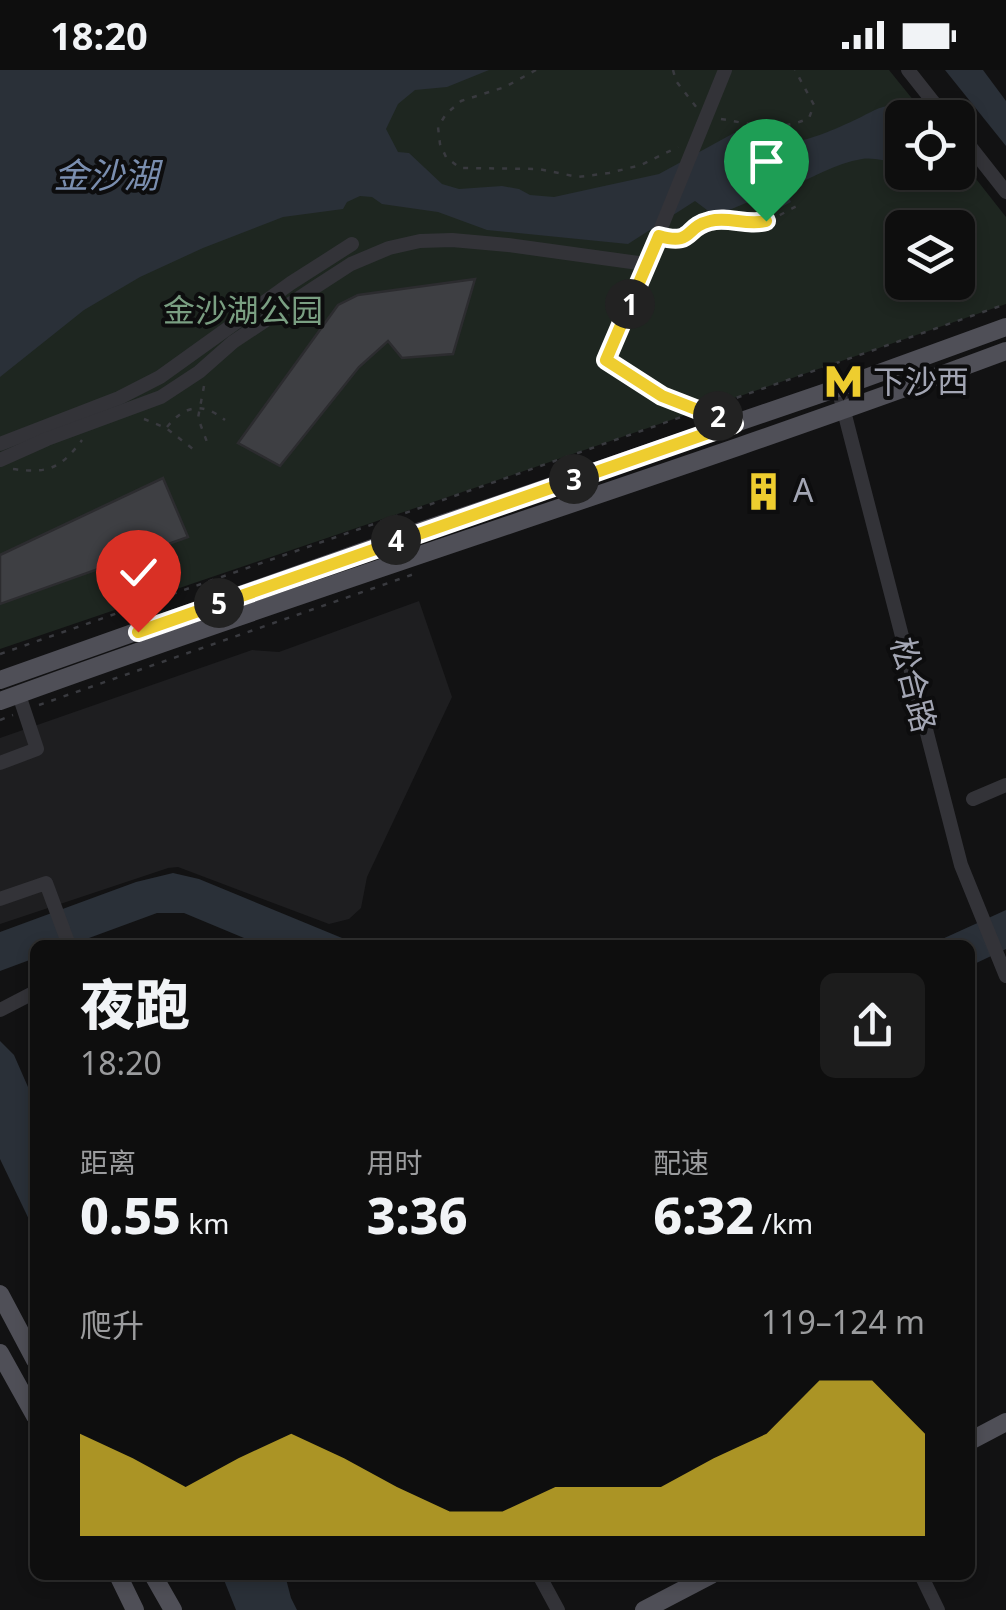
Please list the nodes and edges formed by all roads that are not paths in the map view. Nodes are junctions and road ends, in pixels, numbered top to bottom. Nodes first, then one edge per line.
1 (725, 70) edge
2 (908, 70) edge
3 (932, 100) edge
4 (975, 153) edge
5 (1006, 192) edge
6 (352, 244) dead end
7 (646, 264) junction
8 (1006, 327) edge
9 (618, 334) road end
10 (1006, 350) edge
11 (838, 388) junction
12 (844, 411) junction
13 (0, 444) edge
14 (3, 464) edge
15 (0, 680) edge
16 (18, 694) junction
17 (0, 702) edge
18 (0, 763) edge
19 (1006, 784) edge
20 (973, 799) dead end
21 (0, 898) edge
22 (68, 940) edge
23 (1003, 970) edge
24 (30, 995) edge
25 (0, 1010) edge
26 (0, 1294) edge
27 (30, 1349) edge
28 (7, 1371) edge
29 (30, 1408) edge
30 (1006, 1422) edge
31 (975, 1438) edge
32 (120, 1580) edge
33 (157, 1580) edge
34 (543, 1580) edge
35 (701, 1580) edge
36 (923, 1580) edge
37 (135, 1610) edge
38 (173, 1610) edge
39 (558, 1610) edge
40 (644, 1610) edge
41 (938, 1610) edge

1 - 7 street
2 - 3 street
4 - 5 street
6 - 13 street
7 - 9 street
7 - 14 street
8 - 11 main road
10 - 12 main road
11 - 12 street, 松合路
11 - 15 main road
12 - 16 main road
12 - 23 street, 松合路
16 - 17 main road
16 - 18 street
19 - 20 street
21 - 22 street
24 - 25 street
26 - 27 main road
28 - 29 main road
30 - 31 main road
32 - 37 main road
33 - 38 main road
34 - 39 street
35 - 40 main road
36 - 41 street

